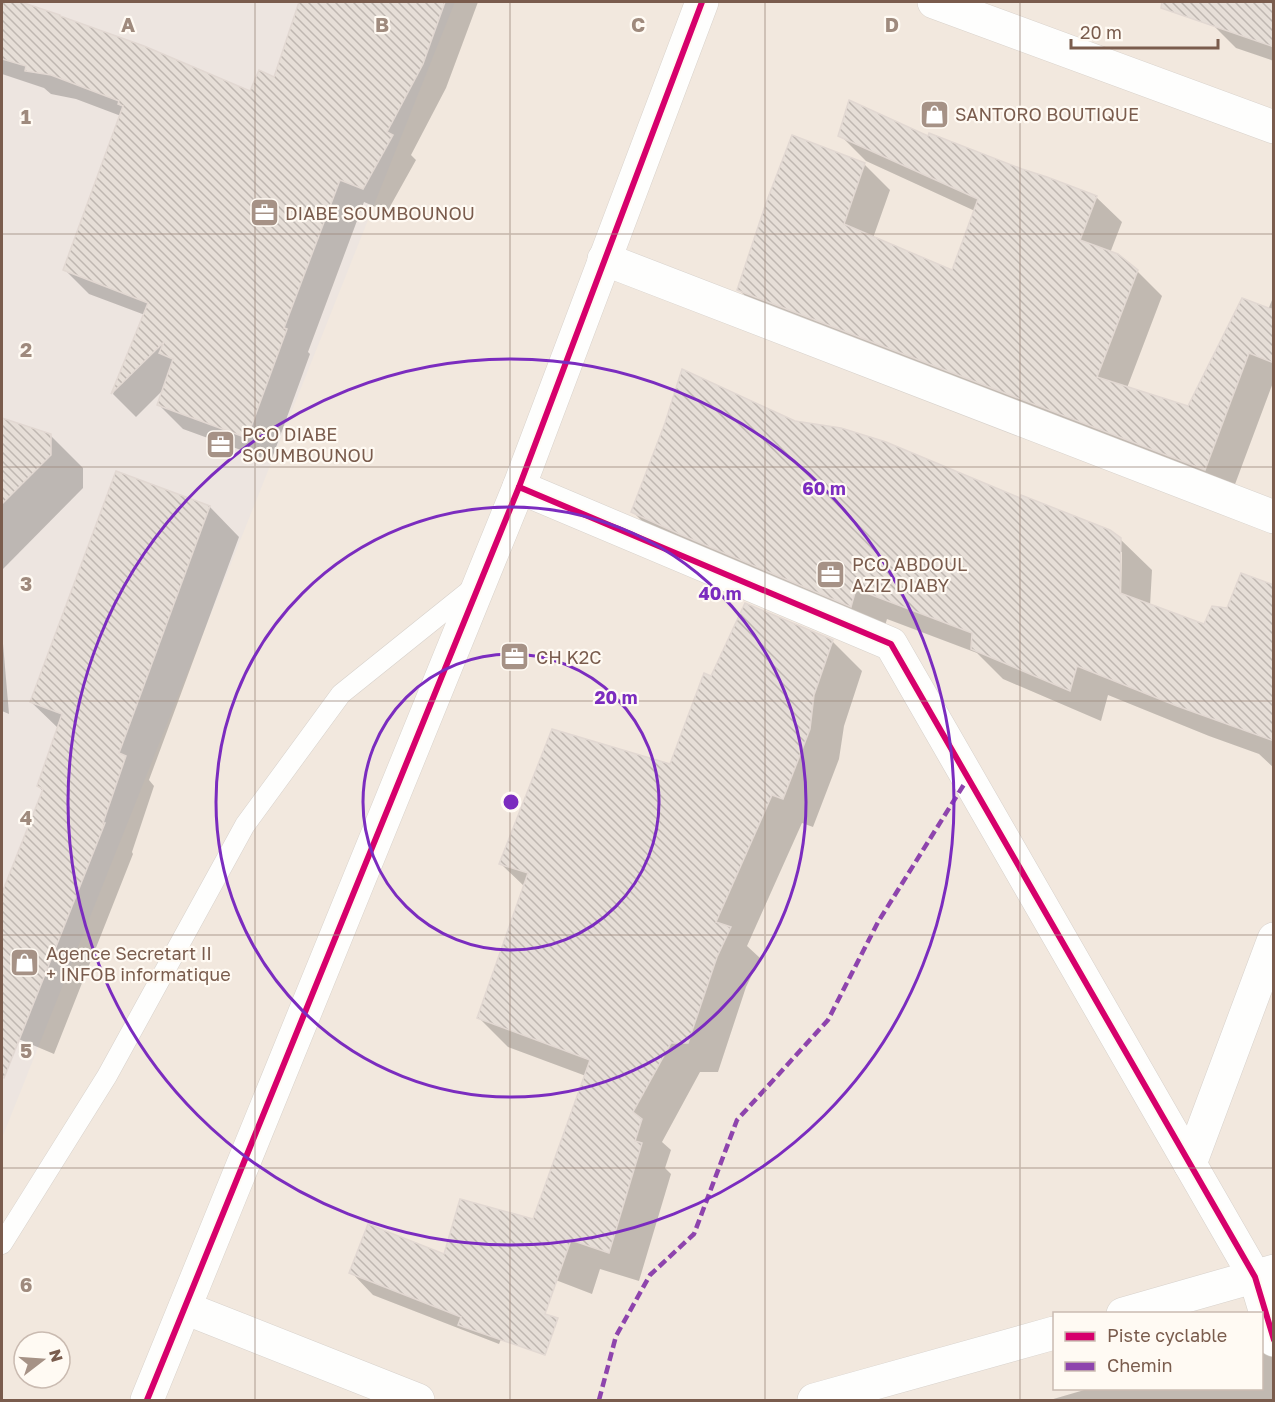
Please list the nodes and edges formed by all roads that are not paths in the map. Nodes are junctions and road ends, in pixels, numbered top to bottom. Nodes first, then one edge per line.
1 (702, 2) edge
2 (934, 2) edge
3 (1274, 127) edge
4 (604, 259) junction
5 (519, 487) junction
6 (1274, 517) edge
7 (478, 584) junction
8 (1274, 939) edge
9 (1190, 1164) junction
10 (2, 1244) edge
11 (1264, 1274) edge
12 (185, 1308) junction
13 (1131, 1312) edge
14 (1053, 1333) edge
15 (1274, 1340) edge
16 (147, 1401) edge
17 (418, 1401) edge
18 (814, 1401) edge

1 - 4 street
2 - 3 street
4 - 5 street
4 - 6 street
5 - 7 street
5 - 9 street
7 - 10 lane
7 - 12 street
8 - 9 street
9 - 11 street
11 - 13 street
11 - 15 street
12 - 16 street
12 - 17 street
14 - 18 street

